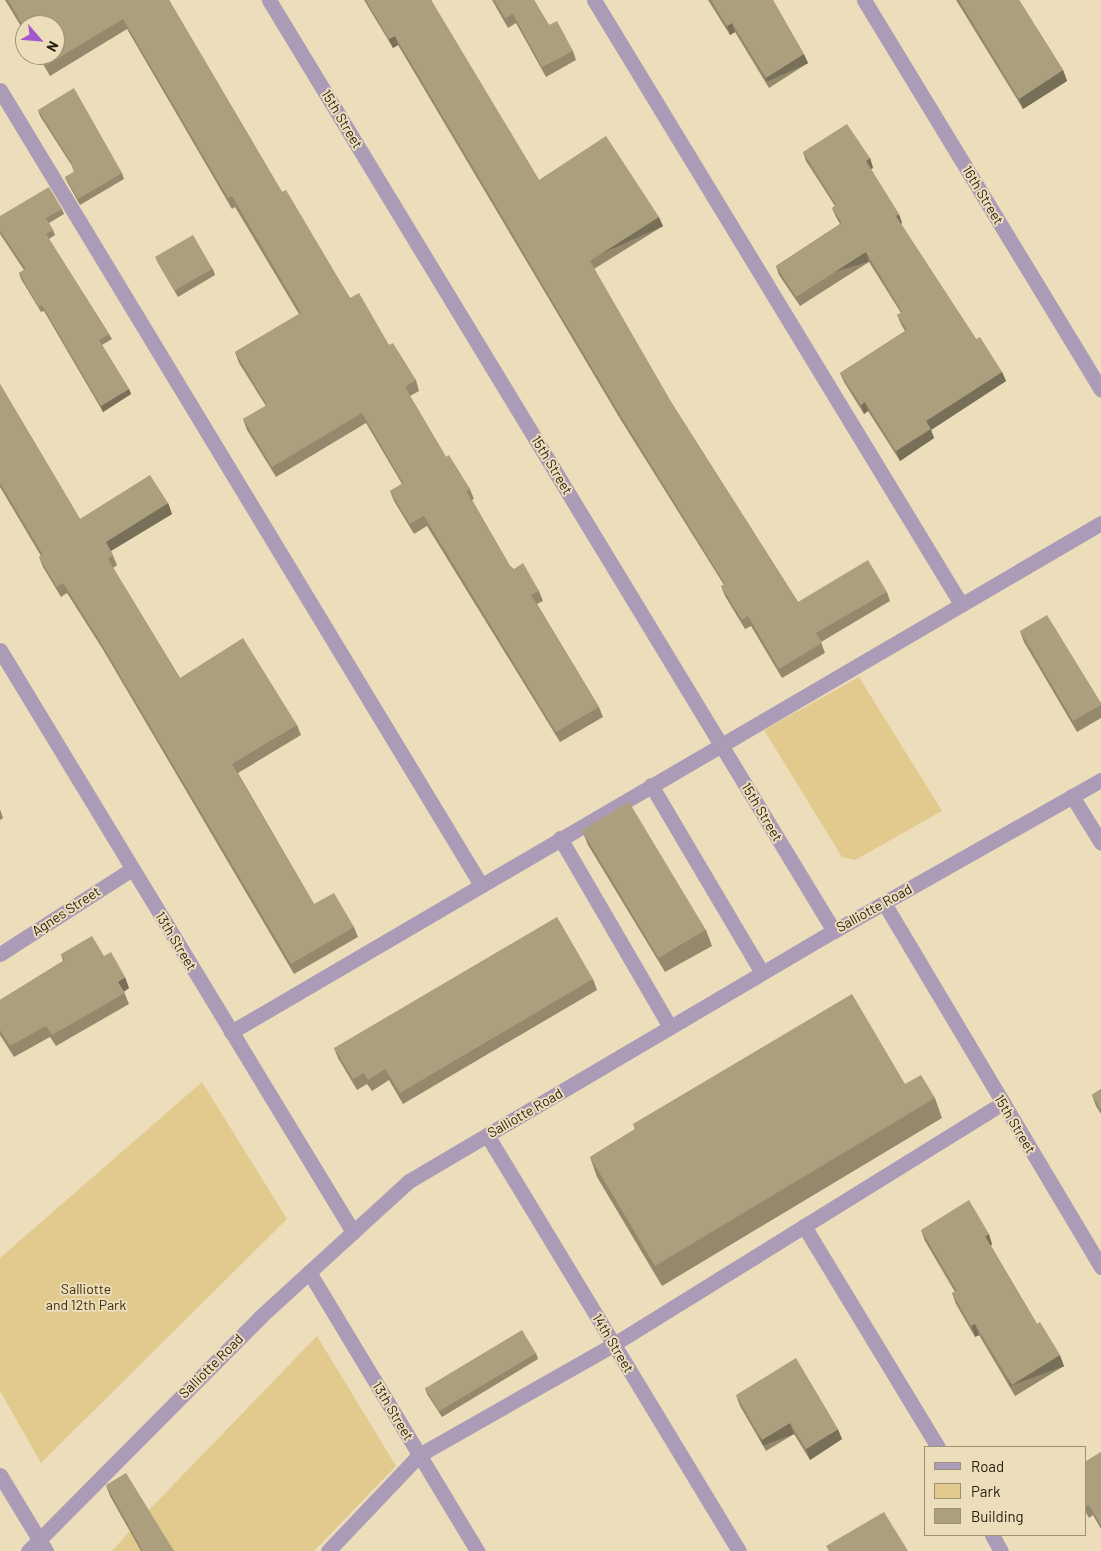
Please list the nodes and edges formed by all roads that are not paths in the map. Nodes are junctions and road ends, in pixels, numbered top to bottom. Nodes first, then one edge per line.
1 (269, 0) edge
2 (594, 0) edge
3 (864, 0) edge
4 (0, 90) edge
5 (1101, 390) edge
6 (1101, 523) edge
7 (961, 604) junction
8 (0, 650) edge
9 (720, 743) junction
10 (1101, 780) edge
11 (651, 785) junction
12 (1072, 796) junction
13 (560, 838) junction
14 (1101, 844) edge
15 (132, 868) junction
16 (481, 885) junction
17 (884, 903) junction
18 (834, 931) junction
19 (0, 954) edge
20 (762, 973) junction
21 (670, 1027) junction
22 (231, 1032) junction
23 (1003, 1103) junction
24 (487, 1135) junction
25 (804, 1226) junction
26 (353, 1232) junction
27 (1101, 1267) edge
28 (309, 1272) junction
29 (614, 1344) junction
30 (937, 1446) edge
31 (419, 1455) junction
32 (0, 1475) edge
33 (993, 1536) edge
34 (43, 1546) edge
35 (28, 1551) edge
36 (328, 1551) edge
37 (477, 1551) edge
38 (739, 1551) edge
39 (1002, 1551) edge

1 - 9 street, 15th Street
2 - 7 street
3 - 5 street, 16th Street
4 - 16 street
6 - 7 street
7 - 9 street
8 - 15 street, 13th Street
9 - 11 street
9 - 18 street, 15th Street
10 - 12 street, Salliotte Road
11 - 13 street
11 - 20 street
12 - 14 street
12 - 17 street, Salliotte Road
13 - 16 street
13 - 21 street
15 - 19 street, Agnes Street
15 - 22 street, 13th Street
16 - 22 street
17 - 18 street, Salliotte Road
17 - 23 street, 15th Street
18 - 20 street, Salliotte Road
20 - 21 street, Salliotte Road
21 - 24 street, Salliotte Road
22 - 26 street, 13th Street
23 - 25 street
23 - 27 street, 15th Street
24 - 26 street, Salliotte Road
24 - 29 street, 14th Street
25 - 29 street
25 - 30 street
26 - 28 street, Salliotte Road
28 - 31 street, 13th Street
28 - 34 street, Salliotte Road
29 - 31 street
29 - 38 street, 14th Street
31 - 36 street
31 - 37 street, 13th Street
32 - 34 street
33 - 39 street
34 - 35 street, Salliotte Road

